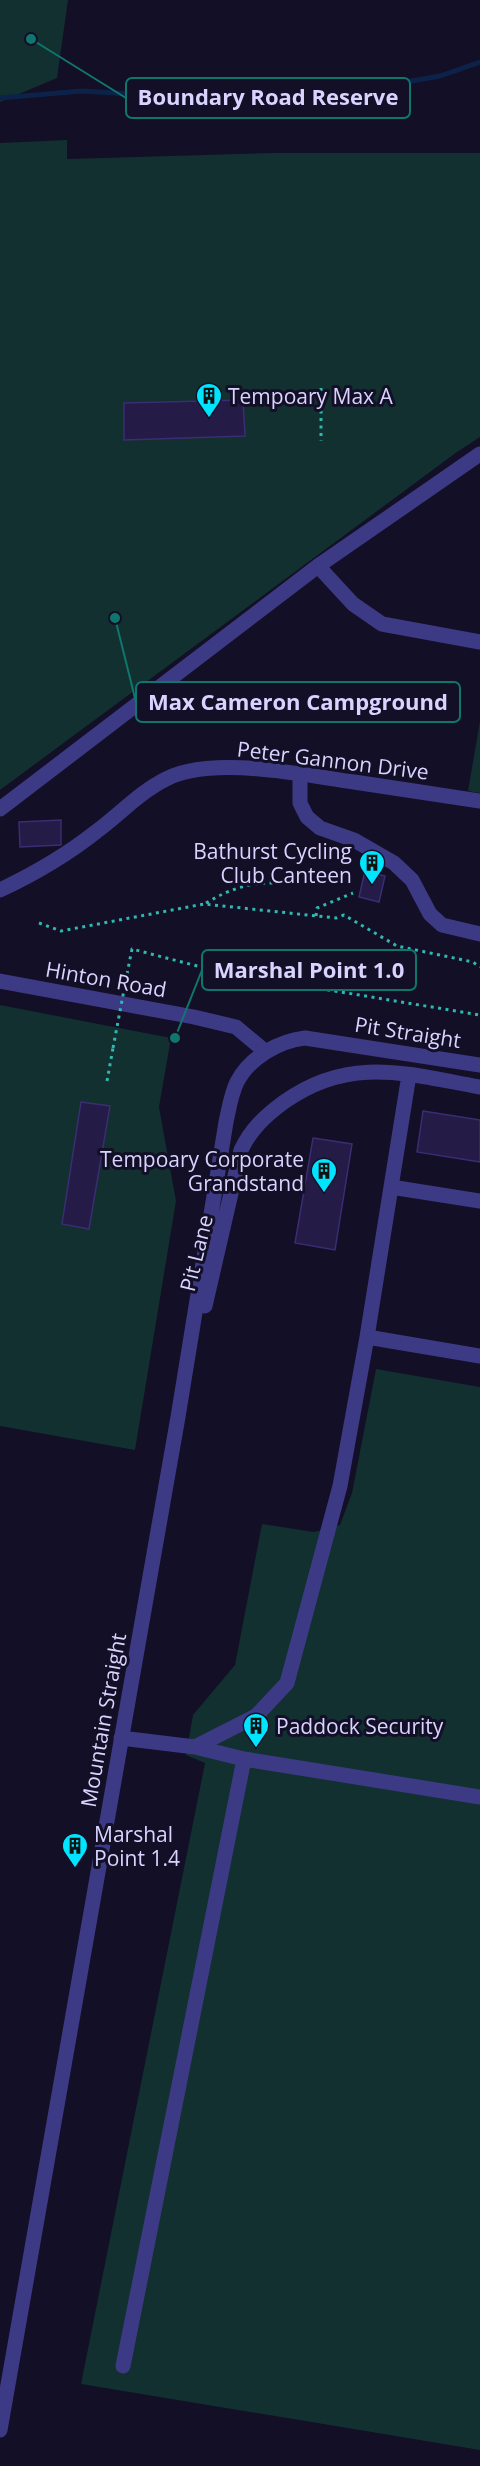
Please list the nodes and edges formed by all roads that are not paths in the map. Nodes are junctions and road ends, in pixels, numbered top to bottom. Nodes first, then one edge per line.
1 (480, 454) edge
2 (318, 566) junction
3 (480, 642) edge
4 (300, 774) junction
5 (480, 801) edge
6 (0, 809) edge
7 (0, 890) edge
8 (480, 934) edge
9 (0, 981) edge
10 (266, 1052) junction
11 (480, 1065) edge
12 (409, 1075) junction
13 (480, 1087) edge
14 (391, 1187) junction
15 (480, 1201) edge
16 (366, 1337) junction
17 (480, 1356) edge
18 (178, 1417) junction
19 (121, 1738) junction
20 (195, 1747) junction
21 (244, 1759) junction
22 (480, 1797) edge
23 (123, 2366) dead end
24 (0, 2430) edge

1 - 2 street
2 - 3 street
2 - 6 street
4 - 5 street, Peter Gannon Drive
4 - 7 street, Peter Gannon Drive
4 - 8 street
9 - 10 street, Hinton Road
10 - 11 street, Pit Straight
10 - 18 street, Mountain Straight
12 - 13 street, Pit Lane
12 - 14 street
12 - 18 street, Pit Lane
14 - 15 street
14 - 16 street
16 - 17 street
16 - 20 street
18 - 19 street, Mountain Straight
19 - 20 street
19 - 24 street, Mountain Straight
20 - 21 street
21 - 22 street
21 - 23 street

